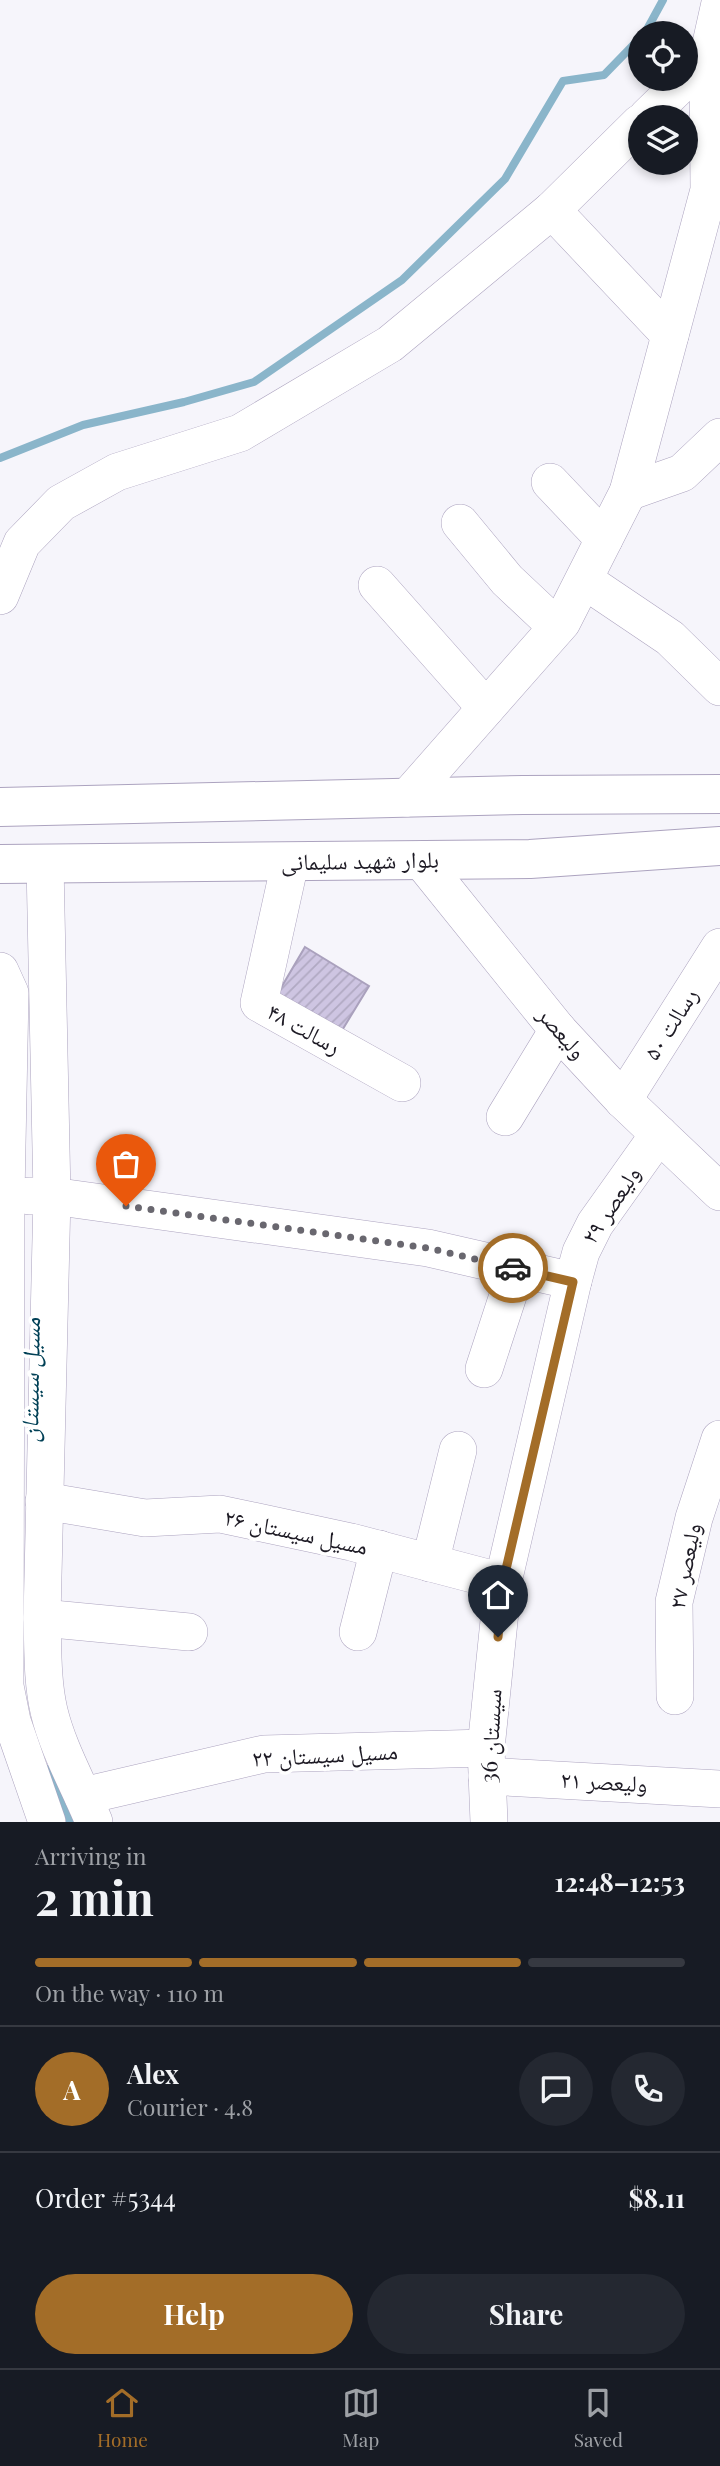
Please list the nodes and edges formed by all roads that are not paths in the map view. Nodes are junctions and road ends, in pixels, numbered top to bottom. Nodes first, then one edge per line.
1 (720, 3) edge
2 (698, 59) edge
3 (674, 91) edge
4 (696, 91) edge
5 (659, 105) edge
6 (628, 135) edge
7 (552, 210) junction
8 (670, 335) junction
9 (720, 437) edge
10 (550, 482) dead end
11 (628, 492) junction
12 (460, 523) dead end
13 (604, 539) junction
14 (584, 580) junction
15 (377, 584) dead end
16 (0, 596) edge
17 (557, 627) junction
18 (720, 687) edge
19 (486, 708) junction
20 (717, 794) edge
21 (407, 798) junction
22 (0, 807) edge
23 (717, 846) edge
24 (421, 860) junction
25 (290, 863) junction
26 (0, 864) edge
27 (45, 864) junction
28 (720, 947) edge
29 (0, 971) edge
30 (558, 1030) junction
31 (402, 1083) dead end
32 (623, 1100) junction
33 (4, 1116) edge
34 (505, 1117) dead end
35 (659, 1134) junction
36 (720, 1192) edge
37 (6, 1196) junction
38 (52, 1196) junction
39 (4, 1264) edge
40 (517, 1268) junction
41 (573, 1282) junction
42 (484, 1369) dead end
43 (3, 1413) edge
44 (720, 1439) edge
45 (458, 1450) dead end
46 (44, 1501) junction
47 (379, 1549) junction
48 (430, 1563) junction
49 (503, 1582) junction
50 (42, 1618) junction
51 (189, 1632) dead end
52 (358, 1632) dead end
53 (3, 1686) edge
54 (675, 1696) dead end
55 (487, 1762) junction
56 (720, 1788) edge
57 (89, 1809) edge
58 (47, 1822) edge
59 (489, 1822) edge

1 - 2 street
3 - 5 street
4 - 8 street
6 - 7 street
7 - 8 street
7 - 16 street
8 - 11 street
9 - 11 street
10 - 13 street
11 - 13 street
12 - 17 street
13 - 14 street
14 - 17 street
14 - 18 street
15 - 19 street
17 - 19 street
19 - 21 street
20 - 21 main road
20 - 23 main road
21 - 22 main road
23 - 24 main road, بلوار شهید سلیمانی
24 - 25 main road, بلوار شهید سلیمانی
24 - 30 street, ولیعصر
25 - 27 main road, بلوار شهید سلیمانی
25 - 31 street, رسالت ۴۸
26 - 27 main road, بلوار شهید سلیمانی
27 - 38 street
28 - 32 street, رسالت ۵۰
29 - 33 street
30 - 32 street, ولیعصر
30 - 34 street
32 - 35 street, ولیعصر
33 - 37 street
35 - 36 street, ولیعصر
35 - 41 street, ولیعصر ۲۹
37 - 38 street
37 - 39 street
38 - 40 street
38 - 46 street
39 - 43 street
40 - 41 street
40 - 42 street
41 - 49 street, سیستان 36
43 - 53 street
44 - 54 street, ولیعصر ۲۷
45 - 48 street
46 - 47 street, مسیل سیستان ۲۶
46 - 50 street
47 - 48 street, مسیل سیستان ۲۶
47 - 52 street
48 - 49 street, مسیل سیستان ۲۶
49 - 55 street, سیستان 36
50 - 51 street
50 - 57 street
53 - 58 street
55 - 56 street, ولیعصر ۲۱
55 - 57 street, مسیل سیستان ۲۲
55 - 59 street, سیستان 36

